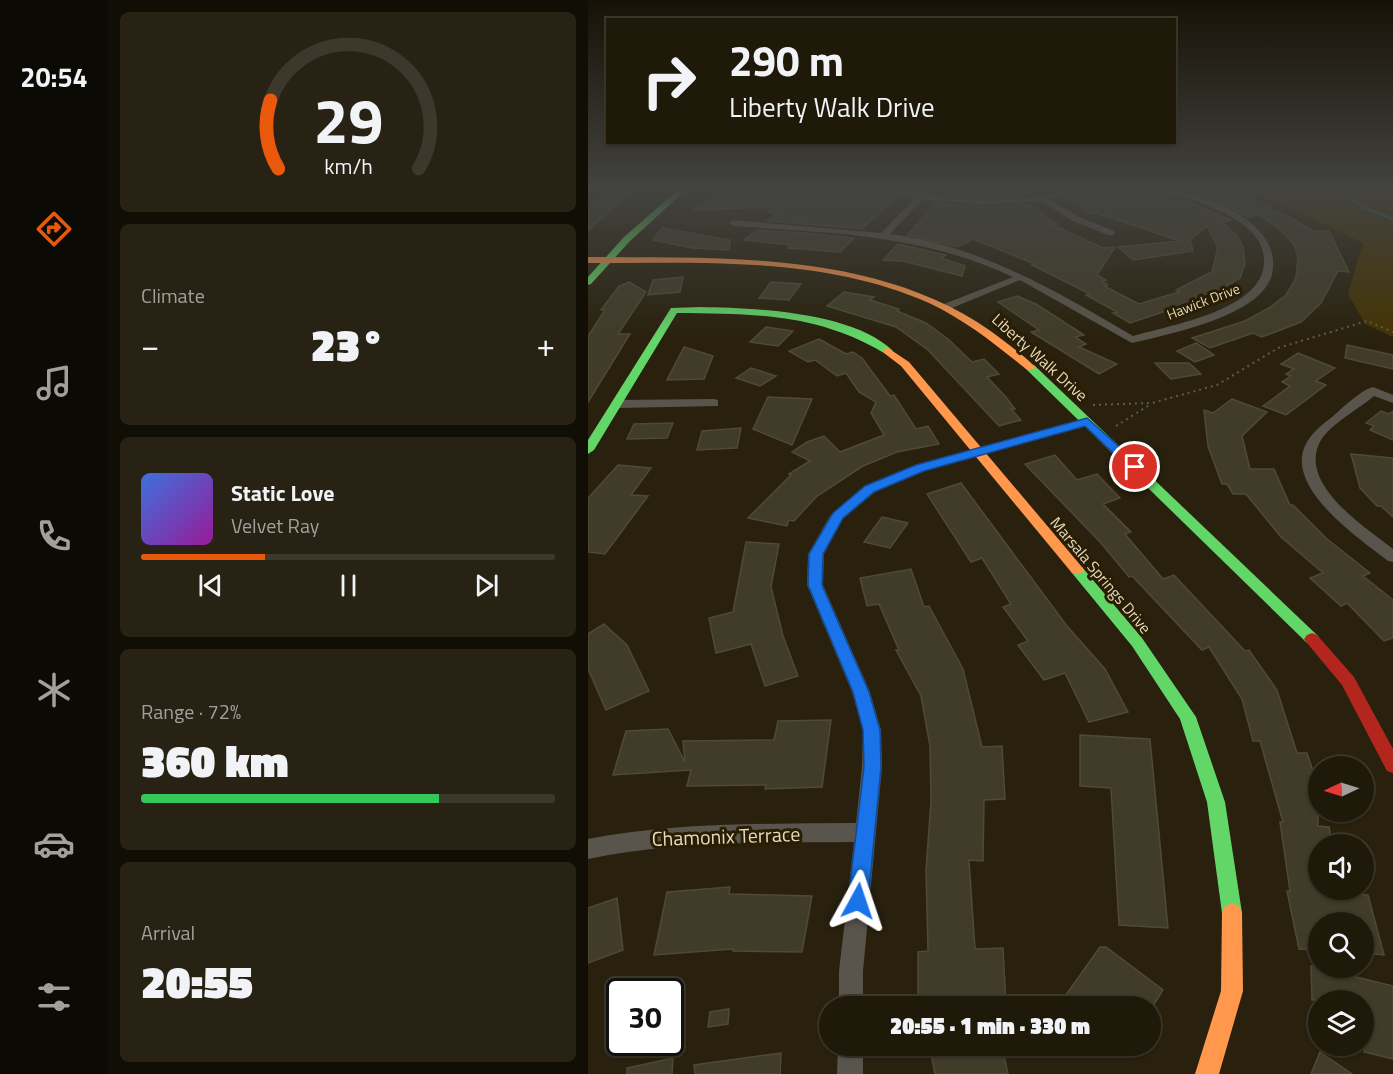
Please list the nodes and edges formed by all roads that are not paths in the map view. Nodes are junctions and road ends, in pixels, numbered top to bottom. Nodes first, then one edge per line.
1 (627, 239) edge
2 (893, 239) edge
3 (1261, 239) edge
4 (591, 254) edge
5 (606, 260) junction
6 (1020, 278) junction
7 (588, 282) edge
8 (948, 306) junction
9 (1393, 399) edge
10 (714, 403) dead end
11 (618, 404) junction
12 (1089, 413) junction
13 (588, 450) edge
14 (976, 451) junction
15 (1393, 556) edge
16 (1393, 766) edge
17 (864, 832) junction
18 (588, 849) edge
19 (851, 996) edge
20 (851, 1056) edge
21 (850, 1074) edge
22 (1207, 1074) edge

1 - 5 street
2 - 6 street
3 - 6 street, Hawick Drive
4 - 5 street, Liberty Walk Drive
5 - 7 street
5 - 8 street, Liberty Walk Drive
6 - 8 street
8 - 12 street, Liberty Walk Drive
9 - 15 street
10 - 11 street
11 - 13 street
11 - 14 street, Marsala Springs Drive
12 - 14 street
12 - 16 street, Liberty Walk Drive
14 - 17 street
14 - 22 street, Marsala Springs Drive
17 - 18 street, Chamonix Terrace
17 - 19 street
20 - 21 street

